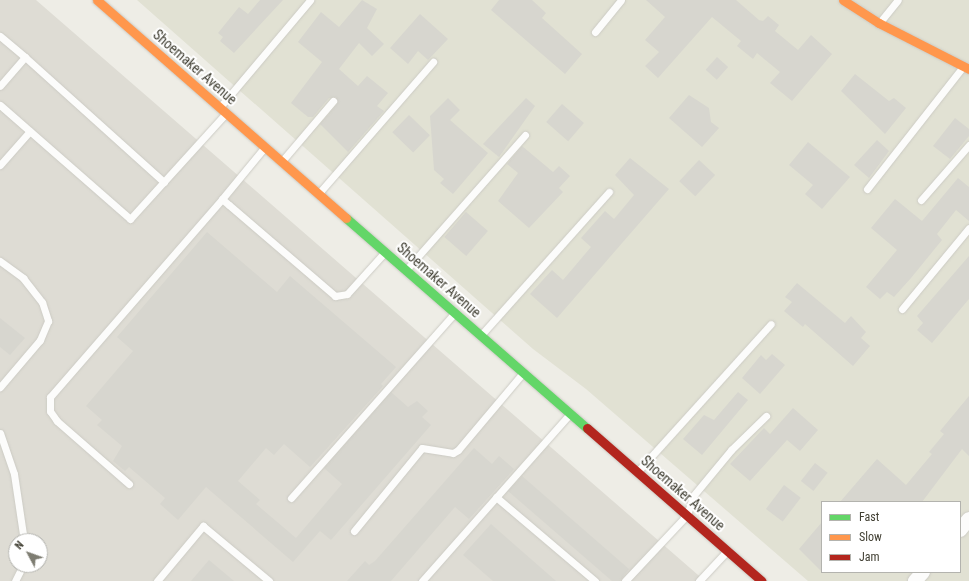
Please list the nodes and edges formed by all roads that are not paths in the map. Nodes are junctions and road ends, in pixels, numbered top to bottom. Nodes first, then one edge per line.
1 (97, 0) edge
2 (310, 0) edge
3 (621, 0) edge
4 (843, 0) edge
5 (898, 0) edge
6 (878, 23) junction
7 (595, 32) dead end
8 (0, 36) edge
9 (25, 57) junction
10 (433, 62) dead end
11 (966, 67) edge
12 (0, 86) edge
13 (332, 101) dead end
14 (0, 105) edge
15 (223, 110) junction
16 (30, 131) junction
17 (525, 135) dead end
18 (969, 145) edge
19 (265, 147) junction
20 (282, 162) junction
21 (0, 165) edge
22 (164, 182) junction
23 (867, 188) dead end
24 (609, 192) dead end
25 (319, 194) junction
26 (222, 199) junction
27 (921, 200) dead end
28 (969, 228) edge
29 (385, 251) junction
30 (0, 261) edge
31 (406, 270) junction
32 (902, 309) dead end
33 (455, 312) junction
34 (770, 324) dead end
35 (481, 335) junction
36 (524, 372) junction
37 (0, 387) edge
38 (571, 413) junction
39 (766, 416) dead end
40 (0, 433) edge
41 (638, 472) junction
42 (129, 484) dead end
43 (496, 497) junction
44 (291, 498) dead end
45 (686, 514) junction
46 (969, 519) edge
47 (961, 529) edge
48 (354, 531) dead end
49 (23, 533) edge
50 (728, 551) junction
51 (922, 573) edge
52 (157, 581) edge
53 (269, 581) edge
54 (422, 581) edge
55 (595, 581) edge
56 (625, 581) edge
57 (699, 581) edge
58 (762, 581) edge
59 (915, 581) edge

1 - 15 main road, Shoemaker Avenue
2 - 15 lane
3 - 7 lane
4 - 6 main road
5 - 6 lane
6 - 11 main road
8 - 9 lane
9 - 12 lane
9 - 22 lane
10 - 25 lane
11 - 23 lane
13 - 20 lane
14 - 16 lane
15 - 19 main road, Shoemaker Avenue
15 - 22 lane
16 - 21 lane
16 - 22 lane
17 - 31 lane
18 - 27 lane
19 - 20 main road, Shoemaker Avenue
19 - 26 lane
20 - 25 main road, Shoemaker Avenue
24 - 35 lane
25 - 29 main road, Shoemaker Avenue
26 - 29 lane
26 - 42 lane
28 - 32 lane
29 - 31 main road, Shoemaker Avenue
30 - 37 lane
31 - 33 main road, Shoemaker Avenue
33 - 35 main road, Shoemaker Avenue
33 - 44 lane
34 - 41 lane
35 - 36 main road, Shoemaker Avenue
36 - 38 main road, Shoemaker Avenue
36 - 48 lane
38 - 41 main road, Shoemaker Avenue
38 - 43 lane
39 - 45 lane
40 - 49 lane
41 - 45 main road, Shoemaker Avenue
43 - 54 lane
43 - 55 lane
45 - 50 main road, Shoemaker Avenue
45 - 56 lane
46 - 47 street
50 - 57 lane
50 - 58 main road, Shoemaker Avenue
51 - 59 street
52 - 53 lane

